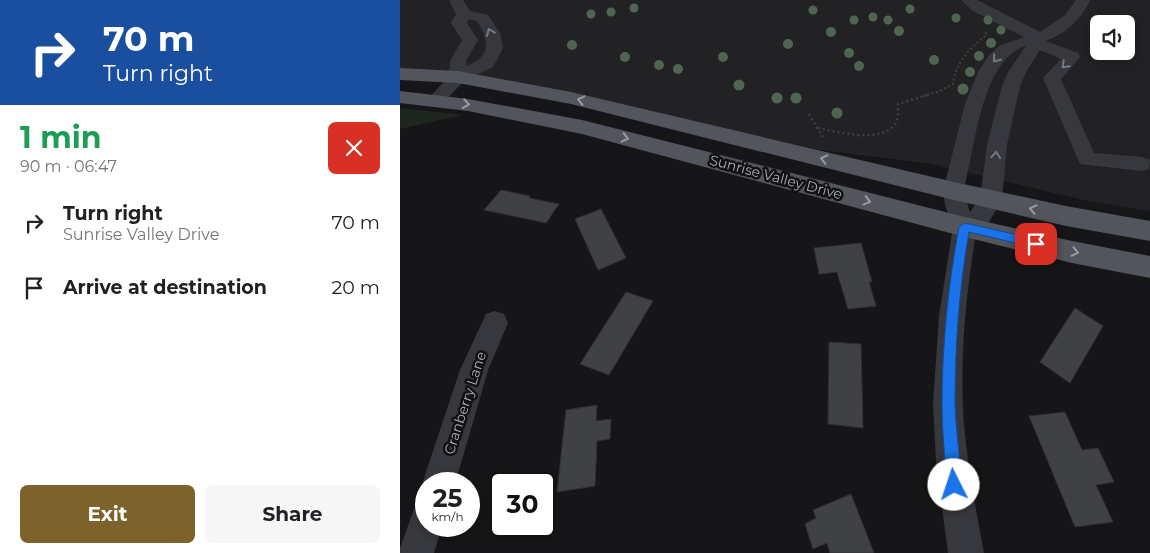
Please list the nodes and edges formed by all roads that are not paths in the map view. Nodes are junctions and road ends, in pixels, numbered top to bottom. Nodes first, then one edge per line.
1 (968, 0) edge
2 (1083, 0) edge
3 (460, 7) edge
4 (1038, 40) junction
5 (400, 74) edge
6 (458, 77) junction
7 (400, 97) edge
8 (436, 100) junction
9 (1142, 164) dead end
10 (954, 191) junction
11 (991, 199) junction
12 (965, 227) junction
13 (1150, 231) edge
14 (1150, 267) edge
15 (495, 323) dead end
16 (442, 472) edge
17 (421, 537) edge
18 (416, 553) edge
19 (966, 553) edge

1 - 4 street
2 - 4 street
3 - 6 street
6 -> 3 street
4 -> 9 street
4 -> 10 street
11 -> 4 street
5 - 6 main road, Sunrise Valley Drive
6 - 8 street
10 -> 6 main road, Sunrise Valley Drive
7 - 8 main road, Sunrise Valley Drive
8 -> 12 main road, Sunrise Valley Drive
10 - 11 main road, Sunrise Valley Drive
10 - 12 street
11 - 12 street
13 -> 11 main road, Sunrise Valley Drive
12 -> 14 main road, Sunrise Valley Drive
12 - 19 street
15 - 16 street, Cranberry Lane
17 - 18 street

